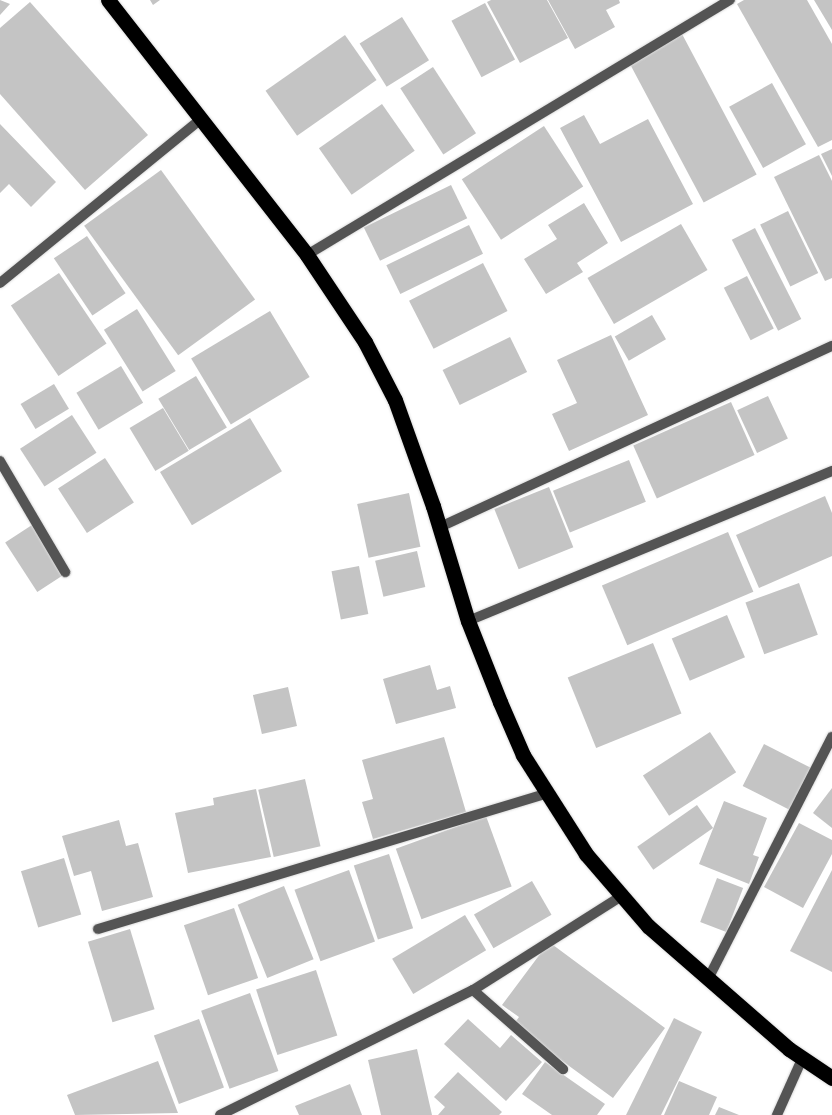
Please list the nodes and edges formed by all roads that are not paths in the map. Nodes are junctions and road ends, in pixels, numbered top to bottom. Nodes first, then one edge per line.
1 (108, 0) edge
2 (730, 0) edge
3 (200, 120) junction
4 (306, 255) junction
5 (0, 283) edge
6 (832, 346) edge
7 (0, 461) edge
8 (832, 471) edge
9 (440, 527) junction
10 (65, 572) dead end
11 (468, 621) junction
12 (832, 737) edge
13 (546, 794) junction
14 (620, 897) junction
15 (98, 929) dead end
16 (708, 979) junction
17 (473, 990) junction
18 (803, 1057) junction
19 (563, 1069) dead end
20 (832, 1078) edge
21 (220, 1115) edge
22 (777, 1115) edge

1 - 3 highway
2 - 4 street
3 - 4 highway
3 - 5 street
4 - 9 highway
6 - 9 street
7 - 10 street
8 - 11 street
9 - 11 highway
11 - 13 highway
12 - 16 street
13 - 14 highway
13 - 15 street
14 - 16 highway
14 - 17 street
16 - 18 highway
17 - 19 street
17 - 21 street
18 - 20 highway
18 - 22 street

